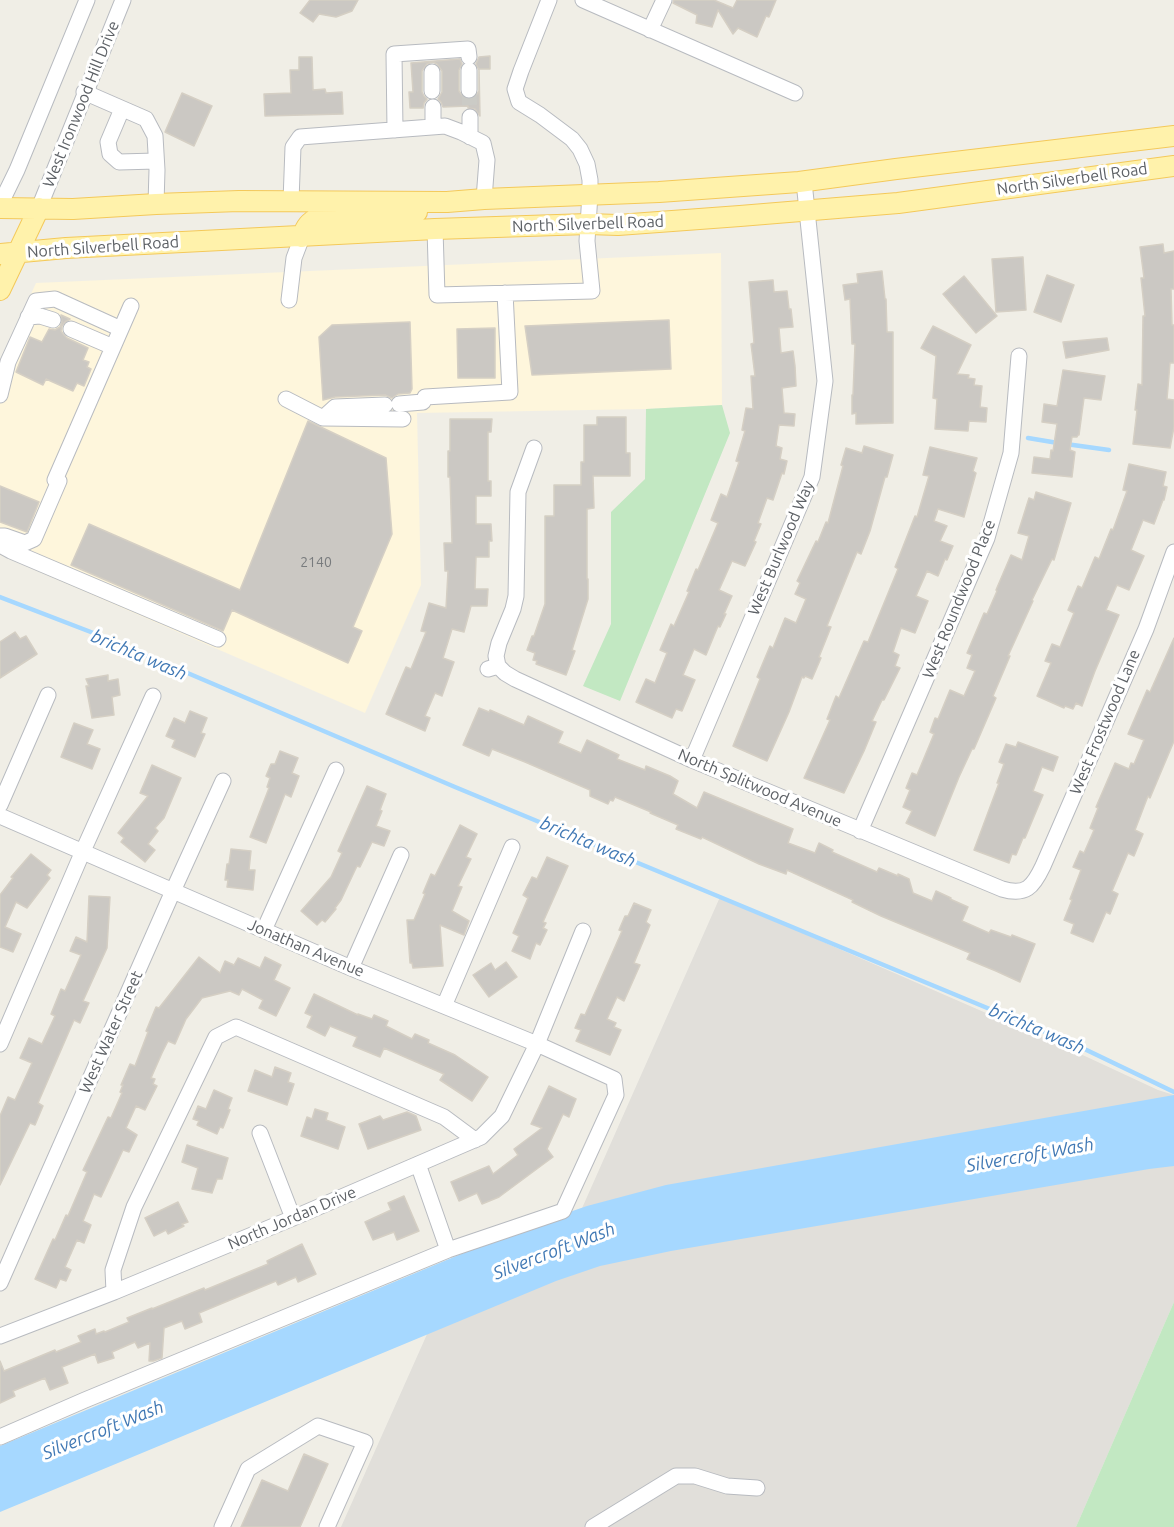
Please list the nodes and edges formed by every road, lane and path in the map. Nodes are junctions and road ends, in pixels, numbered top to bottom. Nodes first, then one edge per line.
1 (87, 0) edge
2 (123, 0) edge
3 (549, 0) edge
4 (583, 0) edge
5 (664, 0) edge
6 (651, 30) junction
7 (432, 61) junction
8 (469, 90) tunnel mouth
9 (432, 91) dead end
10 (84, 92) junction
11 (795, 93) dead end
12 (433, 107) dead end
13 (122, 109) junction
14 (470, 117) tunnel mouth
15 (433, 128) junction
16 (395, 130) junction
17 (470, 136) junction
18 (1174, 136) edge
19 (156, 161) junction
20 (1174, 166) edge
21 (804, 182) junction
22 (590, 194) junction
23 (484, 199) junction
24 (291, 201) junction
25 (447, 202) junction
26 (156, 204) junction
27 (0, 206) edge
28 (39, 208) junction
29 (807, 211) junction
30 (588, 224) junction
31 (435, 229) junction
32 (302, 237) junction
33 (9, 254) edge
34 (0, 290) edge
35 (505, 293) junction
36 (289, 300) dead end
37 (131, 306) dead end
38 (28, 317) junction
39 (52, 320) dead end
40 (71, 329) dead end
41 (121, 329) junction
42 (113, 347) junction
43 (1018, 356) dead end
44 (0, 395) edge
45 (286, 399) dead end
46 (323, 418) junction
47 (403, 419) dead end
48 (534, 448) dead end
49 (0, 536) edge
50 (0, 545) edge
51 (1174, 552) edge
52 (218, 639) dead end
53 (48, 695) dead end
54 (153, 696) dead end
55 (692, 760) junction
56 (336, 770) dead end
57 (224, 781) dead end
58 (0, 805) edge
59 (0, 816) edge
60 (861, 831) junction
61 (512, 847) dead end
62 (83, 851) junction
63 (401, 855) dead end
64 (173, 891) junction
65 (1027, 893) joint
66 (264, 930) junction
67 (584, 931) dead end
68 (351, 968) junction
69 (444, 1006) junction
70 (0, 1044) edge
71 (537, 1044) junction
72 (260, 1133) dead end
73 (475, 1140) junction
74 (418, 1164) junction
75 (293, 1218) junction
76 (448, 1250) junction
77 (0, 1283) edge
78 (114, 1292) junction
79 (0, 1336) edge
80 (0, 1437) edge
81 (757, 1488) dead end
82 (222, 1527) edge
83 (327, 1527) edge
84 (593, 1527) edge

1 - 27 street, West Ironwood Hill Drive
2 - 10 street, West Ironwood Hill Drive
3 - 22 street
4 - 6 street
5 - 6 street
6 - 11 street
7 - 8 street
7 - 9 street
7 - 16 street
10 - 13 street
10 - 28 street, West Ironwood Hill Drive
12 - 15 street
13 - 19 street
13 - 19 street
14 - 17 street
15 - 16 street
15 - 17 street
16 - 24 street
17 - 23 street
18 - 21 main road, North Silverbell Road
19 - 26 street
20 - 29 main road, North Silverbell Road
21 - 22 main road, North Silverbell Road
21 - 29 street, West Burlwood Way
22 - 23 main road, North Silverbell Road
22 - 30 street
23 - 25 main road, North Silverbell Road
24 - 25 main road, North Silverbell Road
24 - 26 main road, North Silverbell Road
25 - 32 main road
26 - 28 main road, North Silverbell Road
27 - 28 main road, North Silverbell Road
28 - 33 main road
29 - 30 main road, North Silverbell Road
29 - 55 street, West Burlwood Way
30 - 31 main road, North Silverbell Road
30 - 35 street
31 - 32 main road, North Silverbell Road
31 - 35 street
32 - 33 main road, North Silverbell Road
32 - 36 street
33 - 34 main road
35 - 46 street
37 - 41 street
38 - 39 street
38 - 41 street
38 - 44 street
40 - 42 street
41 - 42 street
42 - 49 street
43 - 60 street, West Roundwood Place
45 - 46 street
46 - 47 street
48 - 55 street, North Splitwood Avenue
50 - 52 street
51 - 65 street, West Frostwood Lane
53 - 58 street
54 - 62 street
55 - 60 street, North Splitwood Avenue
56 - 66 street
57 - 64 street, West Water Street
59 - 62 street, Jonathan Avenue
60 - 65 street, North Splitwood Avenue
61 - 69 street
62 - 64 street, Jonathan Avenue
62 - 70 street
63 - 68 street
64 - 66 street, Jonathan Avenue
64 - 77 street, West Water Street
66 - 68 street, Jonathan Avenue
67 - 71 street, North Jordan Drive
68 - 69 street, Jonathan Avenue
69 - 71 street, Jonathan Avenue
71 - 73 street, North Jordan Drive
71 - 76 street, Jonathan Avenue
72 - 75 street
73 - 74 street, North Jordan Drive
73 - 78 street
74 - 75 street, North Jordan Drive
74 - 76 street
75 - 78 street, North Jordan Drive
76 - 80 street
78 - 79 street, North Jordan Drive
81 - 84 street
82 - 83 street

